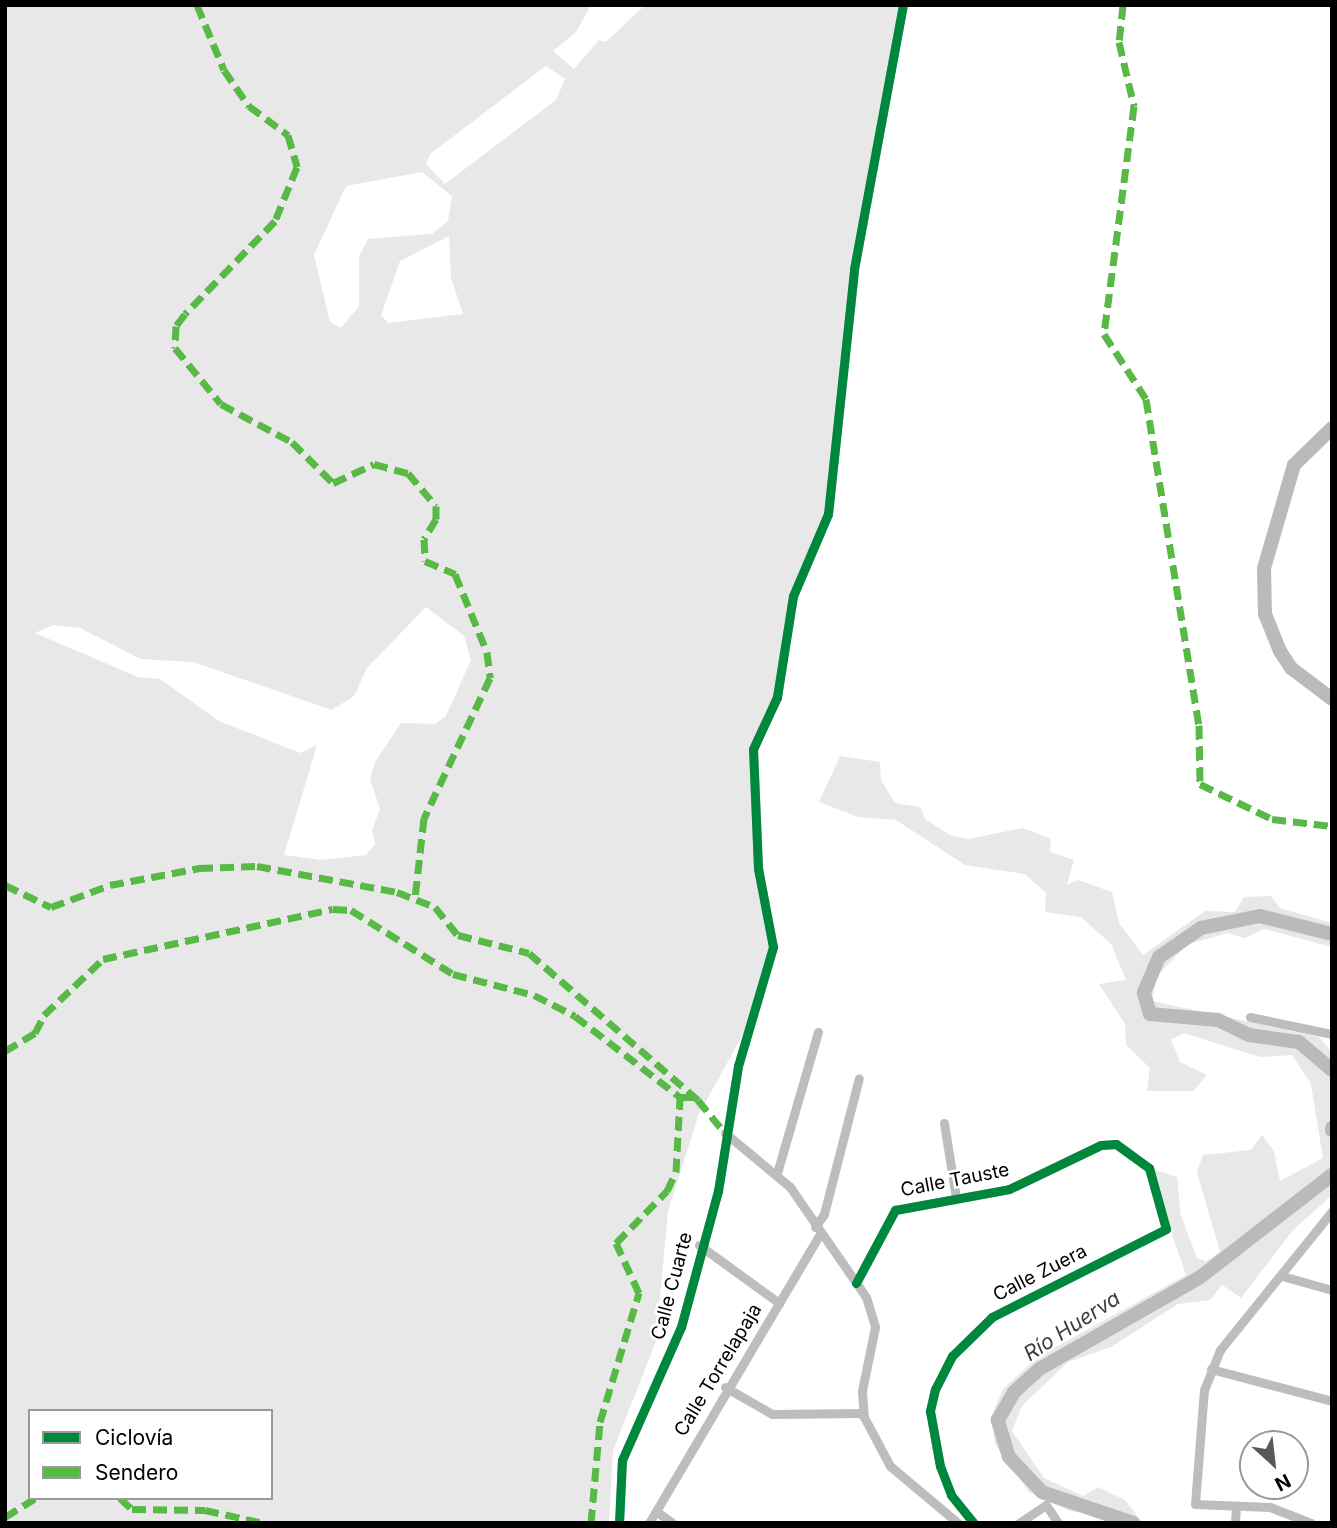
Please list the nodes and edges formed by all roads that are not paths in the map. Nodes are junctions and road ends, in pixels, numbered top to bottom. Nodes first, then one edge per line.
1 (902, 5) edge
2 (1250, 1017) dead end
3 (818, 1032) dead end
4 (1332, 1034) edge
5 (859, 1078) dead end
6 (944, 1123) dead end
7 (725, 1133) junction
8 (777, 1173) junction
9 (956, 1198) junction
10 (1332, 1211) edge
11 (1166, 1229) joint
12 (817, 1232) junction
13 (699, 1245) junction
14 (1282, 1276) junction
15 (856, 1283) junction
16 (1332, 1290) edge
17 (779, 1303) junction
18 (1211, 1369) junction
19 (725, 1387) junction
20 (1332, 1401) edge
21 (863, 1413) junction
22 (1236, 1506) junction
23 (657, 1513) junction
24 (955, 1521) edge
25 (619, 1523) edge
26 (649, 1523) edge
27 (673, 1523) edge
28 (974, 1523) edge
29 (1019, 1523) edge
30 (1058, 1523) edge
31 (1235, 1523) edge
32 (1311, 1523) edge

1 - 7 street, Calle Cuarte
2 - 4 street
3 - 8 street
5 - 12 street, Calle Torrelapaja
6 - 9 street
7 - 8 street
7 - 13 street, Calle Cuarte
8 - 12 street
9 - 11 street, Calle Tauste
9 - 15 street, Calle Tauste
10 - 14 street
11 - 28 street, Calle Zuera
12 - 15 street
12 - 17 street, Calle Torrelapaja
13 - 17 street
13 - 25 street, Calle Cuarte
14 - 16 street
14 - 18 street
15 - 21 street
17 - 19 street, Calle Torrelapaja
18 - 20 street
18 - 22 street
19 - 21 street
19 - 23 street, Calle Torrelapaja
21 - 24 street
22 - 31 street
22 - 32 street
23 - 26 street, Calle Torrelapaja
23 - 27 street
29 - 30 street

